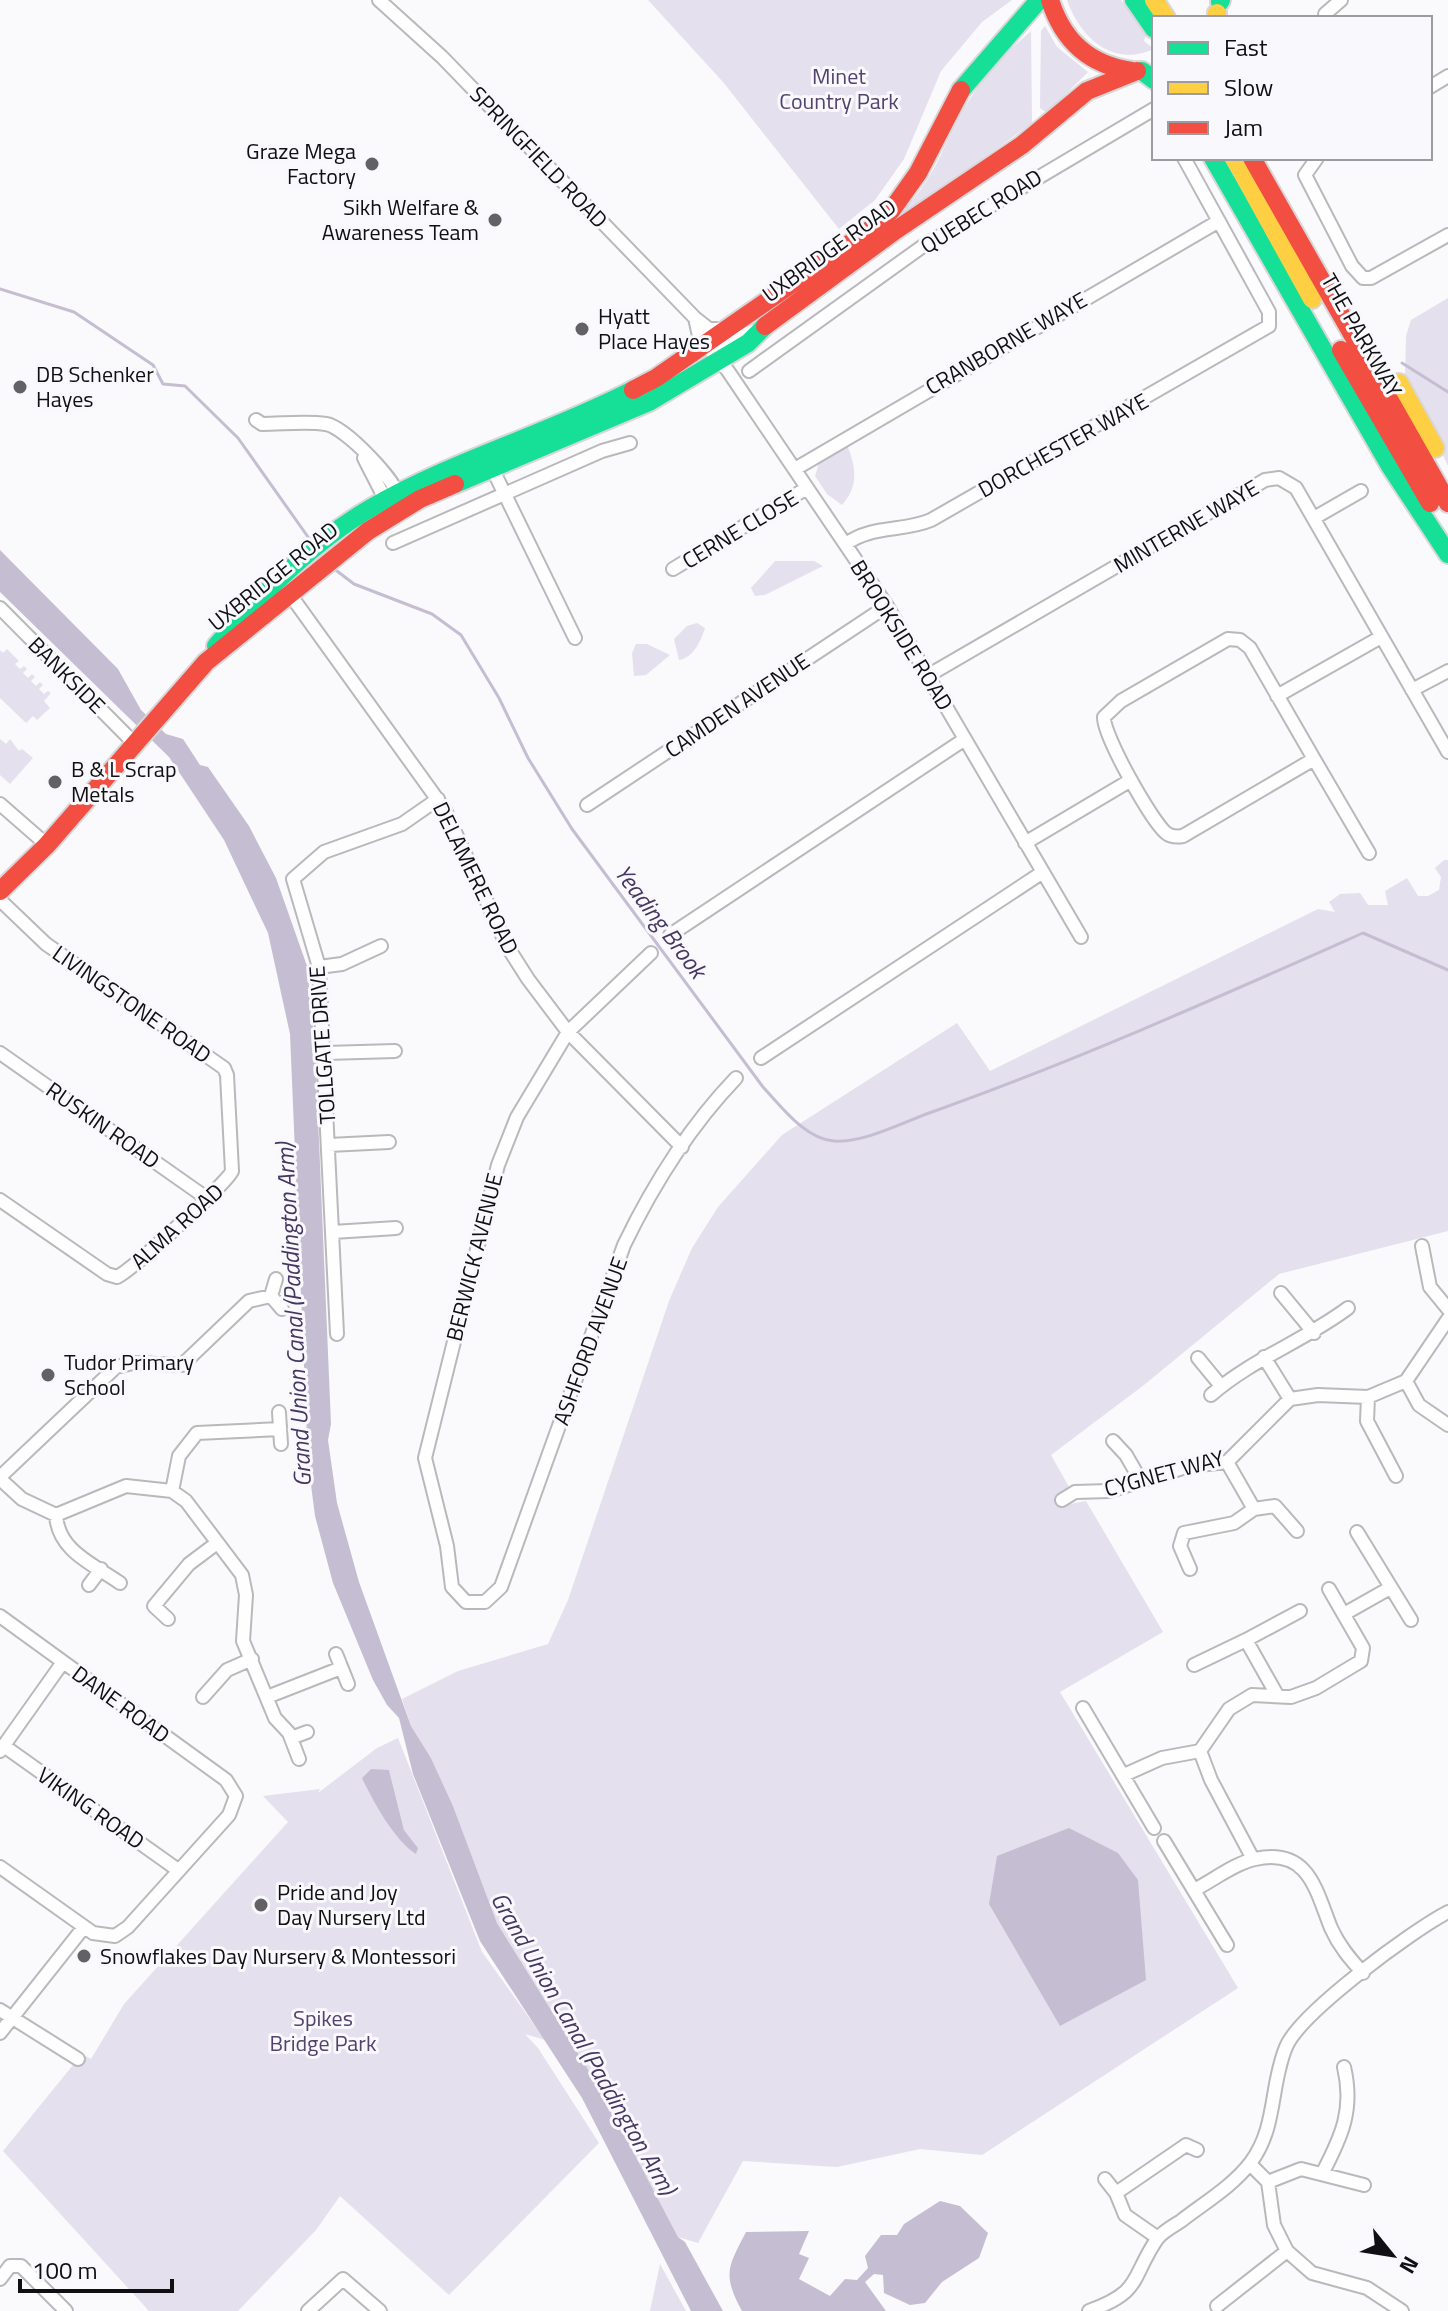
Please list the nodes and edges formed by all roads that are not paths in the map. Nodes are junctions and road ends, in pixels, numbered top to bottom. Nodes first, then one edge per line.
1 (379, 0) edge
2 (1039, 0) edge
3 (1050, 0) edge
4 (1134, 0) edge
5 (1341, 0) edge
6 (1325, 14) dead end
7 (1152, 26) edge
8 (1147, 73) edge
9 (1152, 110) edge
10 (1185, 160) edge
11 (1214, 160) edge
12 (1235, 160) edge
13 (1253, 160) edge
14 (1271, 160) edge
15 (1316, 160) edge
16 (1219, 221) junction
17 (1448, 235) edge
18 (799, 301) junction
19 (695, 318) junction
20 (814, 323) junction
21 (734, 325) junction
22 (760, 330) junction
23 (706, 344) junction
24 (720, 360) junction
25 (749, 371) dead end
26 (256, 420) dead end
27 (630, 443) dead end
28 (492, 468) junction
29 (795, 469) junction
30 (1448, 478) edge
31 (807, 488) junction
32 (1361, 491) dead end
33 (505, 493) junction
34 (395, 500) junction
35 (1448, 503) edge
36 (1314, 518) junction
37 (1448, 536) edge
38 (338, 542) junction
39 (393, 543) dead end
40 (846, 544) junction
41 (1448, 554) edge
42 (301, 559) junction
43 (673, 569) dead end
44 (316, 572) junction
45 (289, 593) junction
46 (887, 606) junction
47 (0, 608) edge
48 (258, 609) junction
49 (1381, 637) junction
50 (575, 638) dead end
51 (1448, 671) edge
52 (929, 675) junction
53 (1412, 690) junction
54 (1277, 696) junction
55 (965, 739) junction
56 (136, 740) junction
57 (1448, 752) edge
58 (1314, 759) junction
59 (1131, 780) junction
60 (438, 799) junction
61 (0, 804) edge
62 (587, 805) dead end
63 (1025, 843) junction
64 (47, 845) junction
65 (1369, 853) dead end
66 (1043, 872) junction
67 (0, 891) edge
68 (0, 900) edge
69 (670, 935) dead end
70 (1081, 937) dead end
71 (381, 946) dead end
72 (651, 953) dead end
73 (319, 967) junction
74 (568, 1032) junction
75 (395, 1051) dead end
76 (0, 1053) edge
77 (326, 1053) junction
78 (761, 1058) dead end
79 (736, 1078) dead end
80 (389, 1142) dead end
81 (329, 1145) junction
82 (682, 1147) junction
83 (232, 1171) joint
84 (205, 1197) junction
85 (0, 1200) edge
86 (396, 1228) dead end
87 (333, 1232) junction
88 (1422, 1246) dead end
89 (276, 1279) dead end
90 (1281, 1293) dead end
91 (271, 1296) junction
92 (1348, 1308) dead end
93 (282, 1309) dead end
94 (1448, 1309) edge
95 (1448, 1319) edge
96 (1314, 1333) junction
97 (337, 1334) dead end
98 (1264, 1357) junction
99 (1198, 1358) dead end
100 (1406, 1381) junction
101 (1221, 1386) junction
102 (1211, 1395) dead end
103 (1368, 1397) junction
104 (1290, 1399) junction
105 (279, 1412) dead end
106 (1448, 1425) edge
107 (280, 1429) junction
108 (1113, 1441) dead end
109 (281, 1444) dead end
110 (1227, 1462) junction
111 (1396, 1476) dead end
112 (0, 1478) edge
113 (1141, 1481) junction
114 (172, 1491) junction
115 (1062, 1500) dead end
116 (1254, 1509) junction
117 (56, 1515) junction
118 (1297, 1531) dead end
119 (1357, 1532) dead end
120 (217, 1543) junction
121 (101, 1569) junction
122 (1190, 1569) dead end
123 (120, 1583) dead end
124 (89, 1585) dead end
125 (1390, 1588) junction
126 (1329, 1589) dead end
127 (466, 1602) joint
128 (1300, 1611) dead end
129 (1344, 1614) junction
130 (0, 1616) edge
131 (168, 1619) dead end
132 (1411, 1620) dead end
133 (1246, 1640) junction
134 (336, 1654) dead end
135 (252, 1659) junction
136 (63, 1662) junction
137 (1194, 1665) dead end
138 (341, 1668) junction
139 (348, 1684) dead end
140 (1277, 1695) junction
141 (203, 1697) dead end
142 (267, 1697) junction
143 (1083, 1708) dead end
144 (307, 1732) dead end
145 (291, 1738) junction
146 (2, 1748) edge
147 (1200, 1751) junction
148 (299, 1759) dead end
149 (1124, 1775) junction
150 (1154, 1828) dead end
151 (1164, 1841) dead end
152 (1253, 1859) junction
153 (0, 1867) edge
154 (178, 1870) junction
155 (1194, 1890) junction
156 (1448, 1912) edge
157 (84, 1927) junction
158 (1227, 1945) dead end
159 (1363, 1973) junction
160 (0, 2010) edge
161 (12, 2018) junction
162 (0, 2033) edge
163 (78, 2059) dead end
164 (1344, 2067) dead end
165 (1189, 2143) dead end
166 (1250, 2164) junction
167 (1322, 2174) junction
168 (1105, 2179) dead end
169 (1268, 2182) junction
170 (1364, 2185) dead end
171 (1116, 2193) junction
172 (1158, 2238) junction
173 (1287, 2251) junction
174 (0, 2279) edge
175 (1217, 2306) dead end
176 (66, 2311) edge
177 (308, 2311) edge
178 (380, 2311) edge
179 (1089, 2311) edge
180 (1402, 2311) edge

1 - 19 street, SPRINGFIELD ROAD
2 - 21 main road, UXBRIDGE ROAD
3 - 8 main road
4 - 7 main road
5 - 6 street
8 - 18 main road, UXBRIDGE ROAD
9 - 20 street, QUEBEC ROAD
10 - 16 street
11 - 41 main road
12 - 37 main road, THE PARKWAY
13 - 35 main road, THE PARKWAY
14 - 30 main road
15 - 17 street
16 - 29 street, CRANBORNE WAYE
16 - 40 street, DORCHESTER WAYE
18 - 20 street
18 - 22 main road, UXBRIDGE ROAD
19 - 21 street
19 - 23 street, SPRINGFIELD ROAD
20 - 25 street, QUEBEC ROAD
21 - 23 main road, UXBRIDGE ROAD
22 - 23 street
22 - 24 main road, UXBRIDGE ROAD
23 - 24 street, BROOKSIDE ROAD
23 - 34 main road, UXBRIDGE ROAD
24 - 28 main road, UXBRIDGE ROAD
24 - 29 street, BROOKSIDE ROAD
26 - 34 street
27 - 33 street
28 - 33 street
28 - 34 main road, UXBRIDGE ROAD
29 - 31 street, BROOKSIDE ROAD
31 - 40 street, BROOKSIDE ROAD
31 - 43 street, CERNE CLOSE
32 - 36 street
33 - 39 street
33 - 50 street
34 - 38 main road, UXBRIDGE ROAD
36 - 49 street, MINTERNE WAYE
36 - 52 street, MINTERNE WAYE
38 - 42 main road, UXBRIDGE ROAD
38 - 44 main road, UXBRIDGE ROAD
40 - 46 street, BROOKSIDE ROAD
42 - 44 main road
42 - 48 main road, UXBRIDGE ROAD
44 - 45 main road, UXBRIDGE ROAD
45 - 48 main road, UXBRIDGE ROAD
45 - 60 street, DELAMERE ROAD
46 - 52 street, BROOKSIDE ROAD
46 - 62 street, CAMDEN AVENUE
47 - 56 street, BANKSIDE
48 - 56 main road, UXBRIDGE ROAD
49 - 53 street, MINTERNE WAYE
49 - 54 street
51 - 53 street
52 - 55 street, BROOKSIDE ROAD
53 - 57 street, MINTERNE WAYE
54 - 58 street
54 - 59 street
55 - 63 street, BROOKSIDE ROAD
55 - 69 street
56 - 64 main road
58 - 59 street
58 - 65 street
59 - 63 street
60 - 73 street, TOLLGATE DRIVE
60 - 74 street, DELAMERE ROAD
61 - 64 street
63 - 66 street, BROOKSIDE ROAD
64 - 67 main road
66 - 70 street, BROOKSIDE ROAD
66 - 78 street
68 - 83 street, LIVINGSTONE ROAD
71 - 73 street
72 - 74 street, BERWICK AVENUE
73 - 77 street, TOLLGATE DRIVE
74 - 82 street, DELAMERE ROAD
74 - 127 street, BERWICK AVENUE
75 - 77 street
76 - 84 street, RUSKIN ROAD
77 - 81 street, TOLLGATE DRIVE
79 - 82 street, ASHFORD AVENUE
80 - 81 street
81 - 87 street, TOLLGATE DRIVE
82 - 127 street, ASHFORD AVENUE
83 - 84 street, ALMA ROAD
84 - 85 street, ALMA ROAD
86 - 87 street
87 - 97 street, TOLLGATE DRIVE
88 - 94 street
89 - 91 street
90 - 96 street
91 - 93 street
91 - 112 street
92 - 96 street
95 - 100 street
96 - 98 street
98 - 101 street
98 - 104 street
99 - 101 street
100 - 103 street
100 - 106 street
101 - 102 street
103 - 104 street
103 - 111 street
104 - 110 street, CYGNET WAY
105 - 107 street
107 - 109 street
107 - 114 street
108 - 113 street
110 - 113 street, CYGNET WAY
110 - 116 street
112 - 117 street
113 - 115 street, CYGNET WAY
114 - 117 street
114 - 120 street
116 - 118 street
116 - 122 street
117 - 121 street
119 - 125 street
120 - 131 street
120 - 135 street
121 - 123 street
121 - 124 street
125 - 129 street
125 - 132 street
126 - 129 street
128 - 133 street
129 - 140 street
130 - 136 street, DANE ROAD
133 - 137 street
133 - 140 street
134 - 138 street
135 - 141 street
135 - 142 street
136 - 146 street
136 - 154 street, DANE ROAD
138 - 139 street
138 - 142 street
140 - 147 street
142 - 145 street
143 - 149 street
144 - 145 street
145 - 148 street
146 - 154 street, VIKING ROAD
147 - 149 street
147 - 152 street
149 - 150 street
151 - 155 street
152 - 155 street
152 - 159 street
153 - 157 street
154 - 157 street
155 - 158 street
156 - 159 street
157 - 161 street
159 - 166 street
160 - 161 street
161 - 162 street
161 - 163 street
164 - 167 street
165 - 171 street
166 - 169 street
166 - 172 street
167 - 169 street
167 - 170 street
168 - 171 street
169 - 173 street
171 - 172 street
172 - 179 street
173 - 175 street
173 - 180 street
174 - 176 street
177 - 178 street

